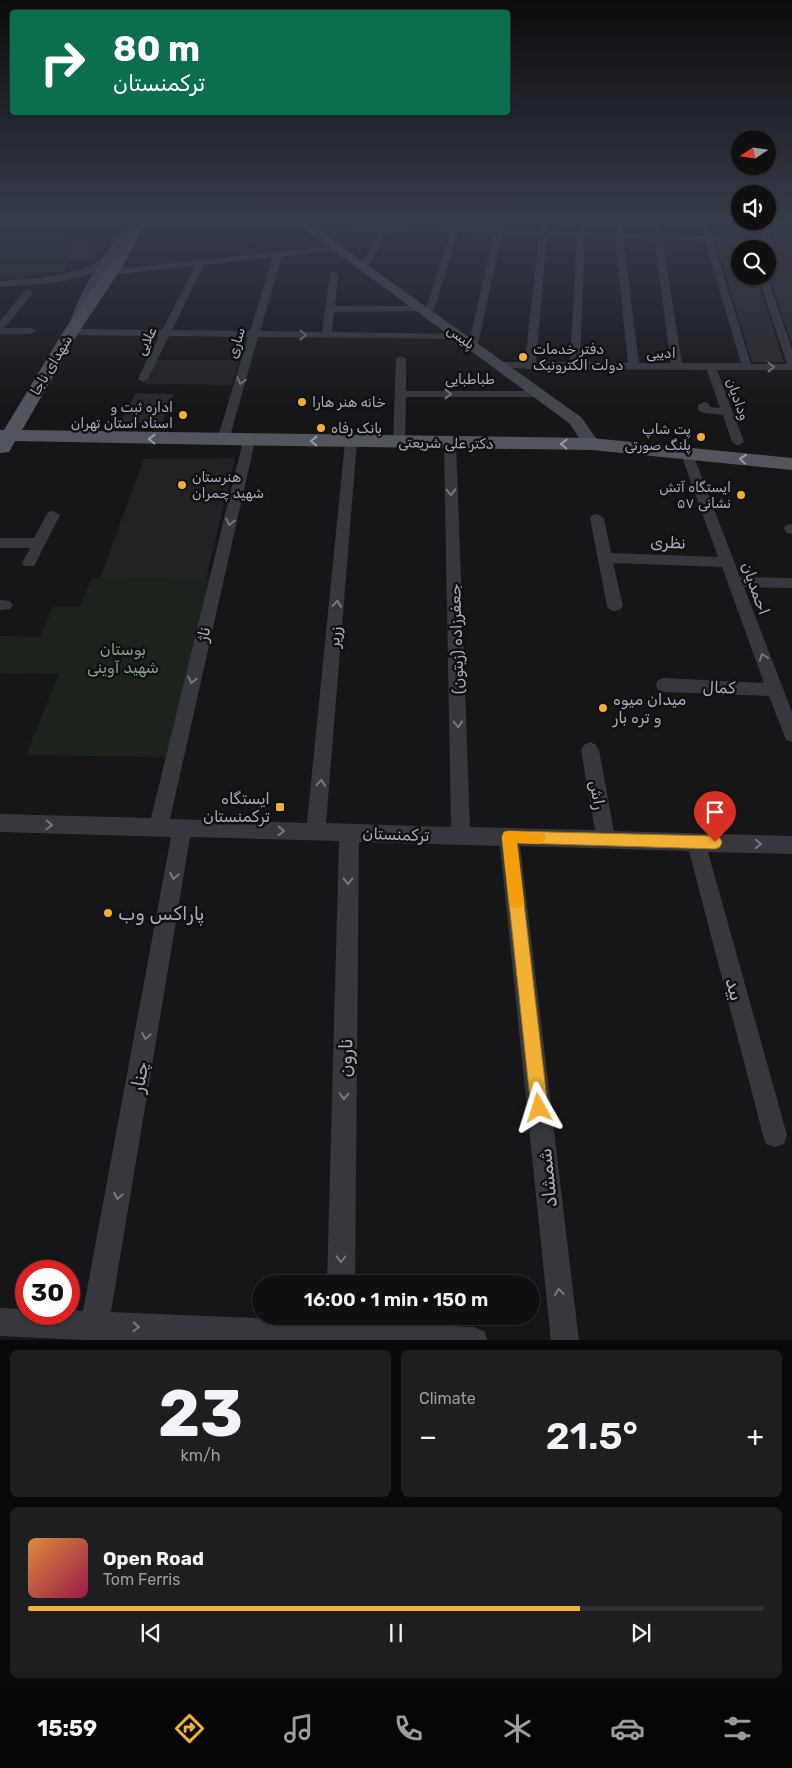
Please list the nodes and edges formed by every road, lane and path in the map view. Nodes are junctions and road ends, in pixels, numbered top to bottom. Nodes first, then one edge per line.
1 (100, 283) edge
2 (191, 283) edge
3 (270, 283) edge
4 (333, 283) edge
5 (384, 283) edge
6 (436, 283) edge
7 (487, 283) edge
8 (538, 283) edge
9 (579, 283) edge
10 (624, 283) edge
11 (665, 283) edge
12 (722, 283) edge
13 (765, 285) edge
14 (28, 292) dead end
15 (330, 309) junction
16 (425, 312) junction
17 (74, 328) junction
18 (0, 329) edge
19 (31, 331) dead end
20 (166, 333) junction
21 (255, 334) junction
22 (327, 335) junction
23 (352, 335) junction
24 (460, 336) junction
25 (473, 346) junction
26 (350, 347) dead end
27 (400, 359) dead end
28 (499, 365) junction
29 (792, 365) edge
30 (530, 366) junction
31 (575, 366) junction
32 (634, 366) junction
33 (677, 366) junction
34 (710, 367) junction
35 (747, 367) junction
36 (143, 379) dead end
37 (400, 394) junction
38 (540, 394) junction
39 (704, 405) dead end
40 (727, 412) junction
41 (5, 435) edge
42 (224, 440) junction
43 (249, 441) junction
44 (351, 442) junction
45 (399, 442) junction
46 (738, 442) dead end
47 (450, 443) junction
48 (592, 444) junction
49 (0, 451) edge
50 (687, 454) junction
51 (792, 464) edge
52 (53, 515) dead end
53 (597, 518) dead end
54 (0, 543) edge
55 (39, 543) junction
56 (606, 558) junction
57 (728, 562) junction
58 (29, 563) dead end
59 (735, 582) junction
60 (792, 583) edge
61 (615, 606) dead end
62 (664, 685) dead end
63 (775, 690) junction
64 (792, 735) edge
65 (590, 750) dead end
66 (0, 824) edge
67 (158, 828) junction
68 (182, 828) junction
69 (316, 832) junction
70 (349, 833) junction
71 (461, 836) junction
72 (509, 837) junction
73 (606, 840) junction
74 (696, 842) junction
75 (792, 845) edge
76 (775, 1136) dead end
77 (341, 1275) edge
78 (0, 1322) edge
79 (95, 1326) junction
80 (340, 1326) edge
81 (474, 1340) edge
82 (565, 1340) edge

1 - 17 main road, شهدای ناجا
2 - 20 street, علایی
3 - 21 street, ساری
4 - 15 street
5 - 16 main road, پلیس
6 - 16 street
7 - 25 street
8 - 30 street
9 - 31 street
10 - 32 street
11 - 33 street
12 - 35 street
13 - 29 street
14 - 18 street
15 - 16 street
15 - 22 street
16 - 24 main road, پلیس
17 - 20 street
17 - 41 main road, شهدای ناجا
18 - 19 street
20 - 21 street
20 - 36 street, علایی
21 -> 22 street
21 -> 42 street, ساری
22 - 23 street
23 - 24 street
23 - 26 street
24 - 25 main road, پلیس
25 - 28 main road, پلیس
27 - 37 street
28 - 30 street, ادیبی
28 - 38 main road, پلیس
35 -> 29 street, ادیبی
30 - 31 street, ادیبی
31 - 32 street, ادیبی
32 - 33 street, ادیبی
33 - 34 street, ادیبی
34 - 35 street, ادیبی
34 - 40 street, ودادیان
37 -> 38 street, طباطبایی
37 - 45 street
38 - 48 main road, پلیس
39 - 40 street
40 - 46 street, ودادیان
42 -> 41 main road, دکتر علی شریعتی
41 - 49 main road, شهدای ناجا
42 - 43 main road, دکتر علی شریعتی
44 -> 43 main road, دکتر علی شریعتی
43 -> 67 street, ناژ
44 - 45 main road, دکتر علی شریعتی
69 -> 44 street, زریر
45 - 47 main road, دکتر علی شریعتی
48 -> 47 main road, دکتر علی شریعتی
47 -> 71 street, جعفرزاده (زیتون)
48 - 50 main road, دکتر علی شریعتی
51 -> 50 main road, دکتر علی شریعتی
50 - 57 street, احمدیان
52 - 55 street
53 - 56 street
54 - 55 street
55 - 58 street
56 - 57 street, نظری
56 - 61 street
57 - 59 street, احمدیان
59 - 60 street
63 -> 59 street, احمدیان
62 - 63 street, کمال
63 - 64 street, احمدیان
65 - 73 street, راش
66 -> 67 street, ترکمنستان
67 - 68 street, ترکمنستان
68 -> 69 street, ترکمنستان
68 -> 79 street, چنار
69 - 70 street, ترکمنستان
70 - 71 street, ترکمنستان
70 -> 77 street, نارون
71 - 72 street, ترکمنستان
72 - 73 street, ترکمنستان
82 -> 72 street, شمشاد
73 - 74 street, ترکمنستان
74 -> 75 street, ترکمنستان
74 - 76 street, بید
78 - 79 street
79 -> 80 street
80 - 81 street

